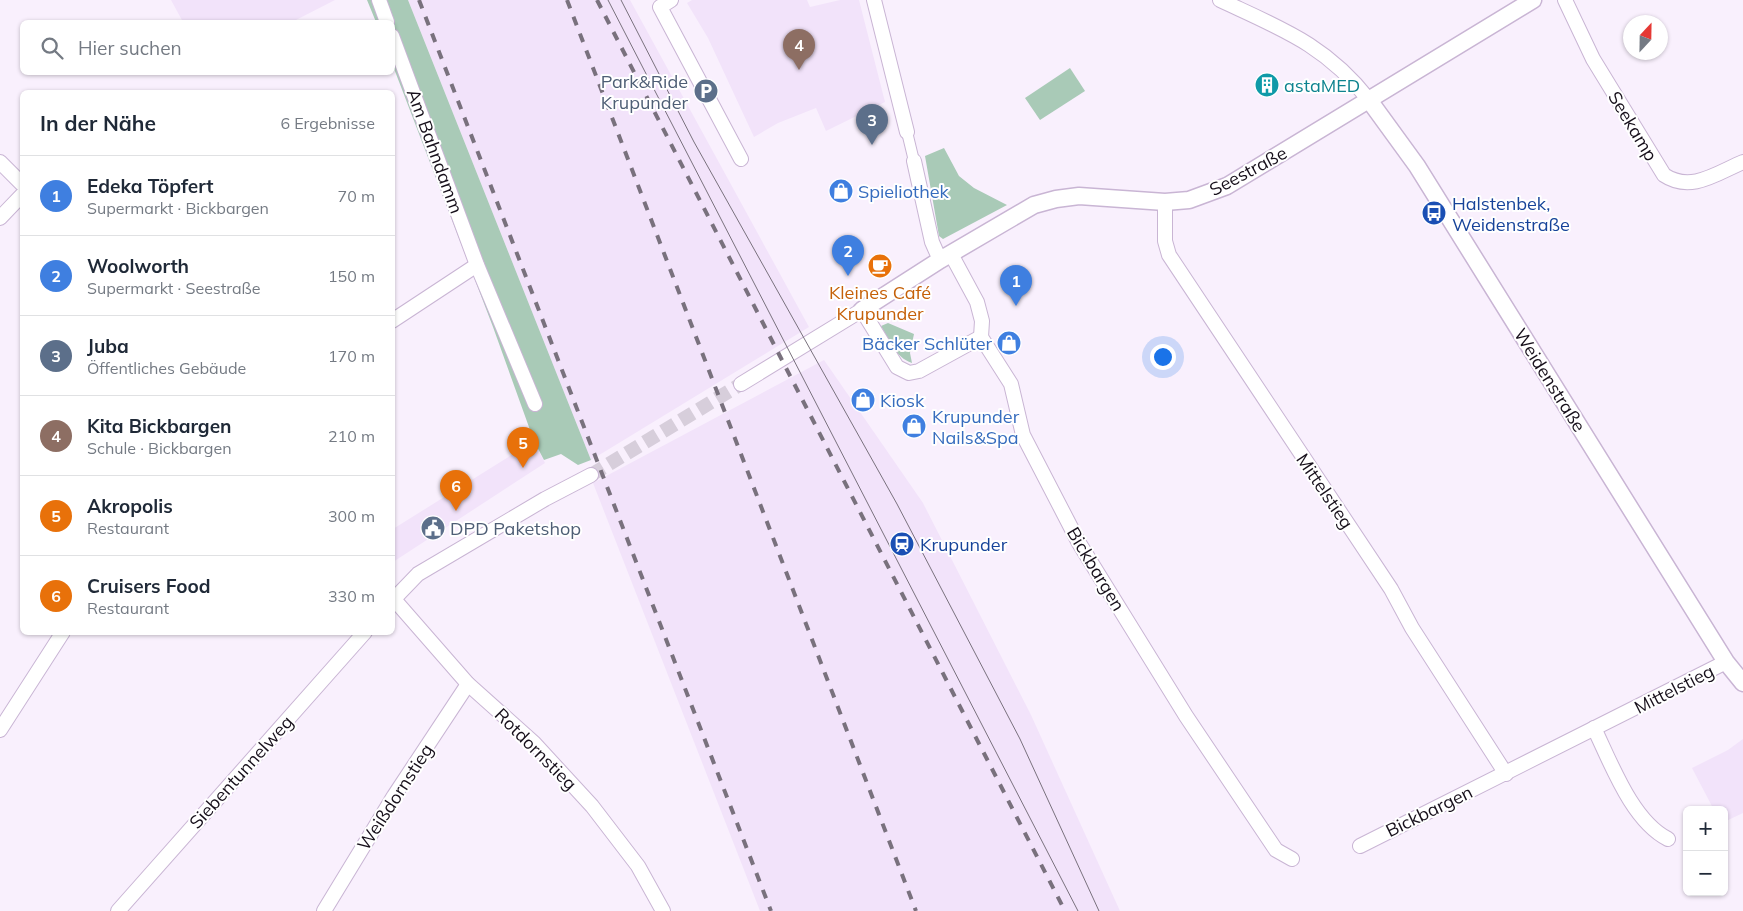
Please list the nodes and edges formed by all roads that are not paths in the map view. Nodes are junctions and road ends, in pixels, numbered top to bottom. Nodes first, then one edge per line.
1 (379, 0) edge
2 (671, 0) edge
3 (874, 0) edge
4 (1220, 0) edge
5 (1533, 0) edge
6 (1566, 0) edge
7 (386, 20) edge
8 (395, 44) edge
9 (1369, 100) junction
10 (907, 132) joint
11 (742, 159) dead end
12 (914, 161) joint
13 (0, 162) edge
14 (1743, 162) edge
15 (20, 182) edge
16 (20, 197) edge
17 (1165, 202) junction
18 (0, 218) edge
19 (945, 257) junction
20 (477, 265) junction
21 (862, 310) junction
22 (395, 320) edge
23 (981, 336) junction
24 (741, 384) tunnel mouth
25 (535, 404) dead end
26 (591, 474) tunnel mouth
27 (395, 597) edge
28 (395, 601) edge
29 (61, 635) edge
30 (362, 635) edge
31 (1726, 662) junction
32 (1743, 683) edge
33 (468, 684) junction
34 (1594, 728) junction
35 (0, 730) edge
36 (1502, 775) junction
37 (1668, 839) dead end
38 (1360, 846) dead end
39 (1292, 859) dead end
40 (118, 911) edge
41 (324, 911) edge
42 (663, 911) edge

1 - 7 street
2 - 11 street
3 - 10 street, Bickbargen
4 - 9 street
5 - 9 street, Seestraße
6 - 14 street, Seekamp
8 - 20 street, Am Bahndamm
9 - 17 street, Seestraße
9 - 31 street, Weidenstraße
10 - 12 street, Bickbargen
12 - 19 street, Bickbargen
13 - 15 street
16 - 18 street
17 - 19 street, Seestraße
17 - 36 street, Mittelstieg
19 - 21 street, Seestraße
19 - 23 street, Bickbargen
20 - 22 street
20 - 25 street, Am Bahndamm
21 - 23 street
21 - 24 street, Seestraße
23 - 39 street, Bickbargen
26 - 27 street
28 - 33 street, Rotdornstieg
29 - 35 street
30 - 40 street, Siebentunnelweg
31 - 32 street, Weidenstraße
31 - 34 street, Mittelstieg
33 - 41 street, Weißdornstieg
33 - 42 street, Rotdornstieg
34 - 36 street, Mittelstieg
34 - 37 street
36 - 38 street, Bickbargen

